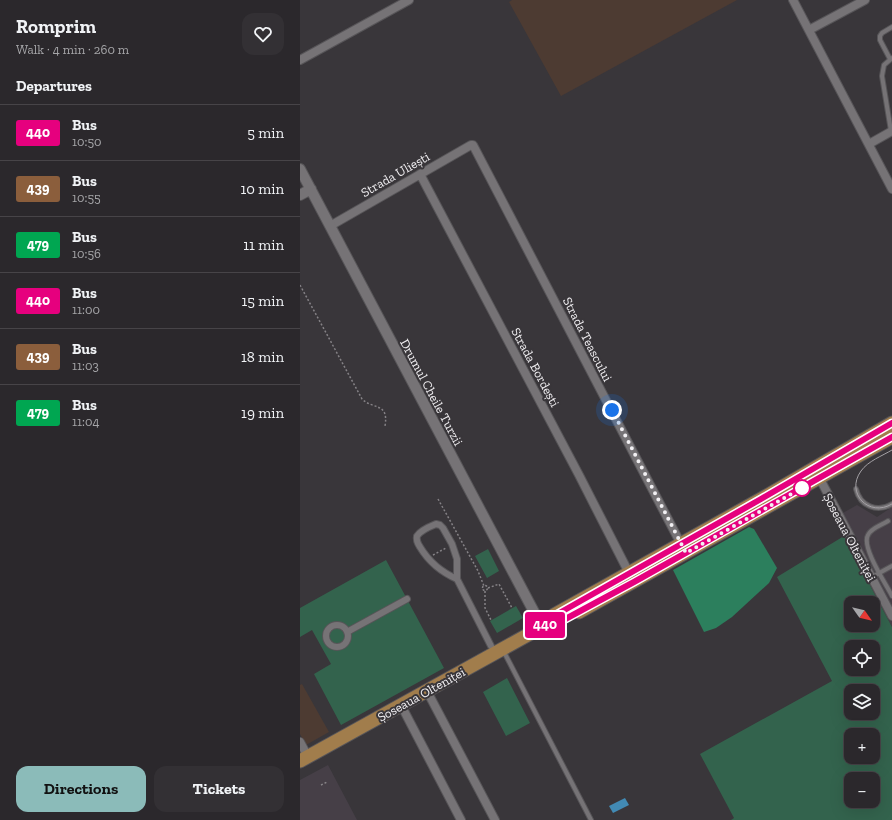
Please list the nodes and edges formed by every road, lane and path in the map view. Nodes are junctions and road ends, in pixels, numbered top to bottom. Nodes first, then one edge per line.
1 (409, 0) edge
2 (793, 0) edge
3 (865, 0) edge
4 (892, 27) edge
5 (809, 30) junction
6 (891, 59) edge
7 (300, 60) edge
8 (891, 131) edge
9 (869, 144) junction
10 (473, 145) joint
11 (300, 169) edge
12 (420, 174) junction
13 (892, 189) edge
14 (311, 190) junction
15 (300, 195) edge
16 (330, 226) junction
17 (300, 285) edge
18 (892, 423) edge
19 (385, 426) dead end
20 (892, 438) edge
21 (820, 479) junction
22 (856, 489) dead end
23 (438, 499) dead end
24 (892, 504) edge
25 (888, 521) dead end
26 (460, 540) junction
27 (452, 544) junction
28 (684, 548) junction
29 (427, 558) junction
30 (892, 566) edge
31 (629, 573) junction
32 (880, 573) junction
33 (872, 577) junction
34 (457, 578) junction
35 (484, 586) junction
36 (488, 588) junction
37 (485, 591) junction
38 (892, 596) edge
39 (407, 599) dead end
40 (512, 608) dead end
41 (892, 616) edge
42 (491, 620) dead end
43 (542, 627) junction
44 (347, 632) dead end
45 (497, 647) junction
46 (427, 691) junction
47 (401, 705) junction
48 (300, 742) edge
49 (304, 759) edge
50 (327, 782) dead end
51 (321, 785) dead end
52 (461, 820) edge
53 (495, 820) edge
54 (591, 820) edge

1 - 7 street
2 - 5 street
3 - 5 street
4 - 6 lane
5 - 9 street
6 - 8 lane
8 - 9 street
9 - 13 street
10 - 12 street, Strada Uliești
10 - 28 street, Strada Teascului
11 - 14 street, Drumul Cheile Turzii
12 - 16 street, Strada Uliești
12 - 31 street, Strada Bordești
14 - 15 street
14 - 16 street, Drumul Cheile Turzii
16 - 43 street, Drumul Cheile Turzii
17 - 19 path
18 - 28 main road, Șoseaua Olteniței
20 - 21 main road, Șoseaua Olteniței
21 - 28 main road, Șoseaua Olteniței
21 - 33 street, Șoseaua Olteniței
22 - 24 lane
23 - 26 path
25 - 32 lane
26 - 27 path
26 - 35 path
27 - 29 path
27 - 29 street
27 - 34 street
28 - 31 main road, Șoseaua Olteniței
28 - 43 main road, Șoseaua Olteniței
29 - 34 street
30 - 32 lane
31 - 43 main road, Șoseaua Olteniței
32 - 33 lane
32 - 38 lane
33 - 41 street, Șoseaua Olteniței
34 - 45 street
35 - 36 path
35 - 37 path
36 - 37 path
36 - 40 path
37 - 42 path
39 - 44 street
43 - 45 main road, Șoseaua Olteniței
45 - 46 main road, Șoseaua Olteniței
45 - 54 lane
46 - 47 main road, Șoseaua Olteniței
46 - 53 street
47 - 49 main road, Șoseaua Olteniței
47 - 52 street
48 - 49 street
50 - 51 path

